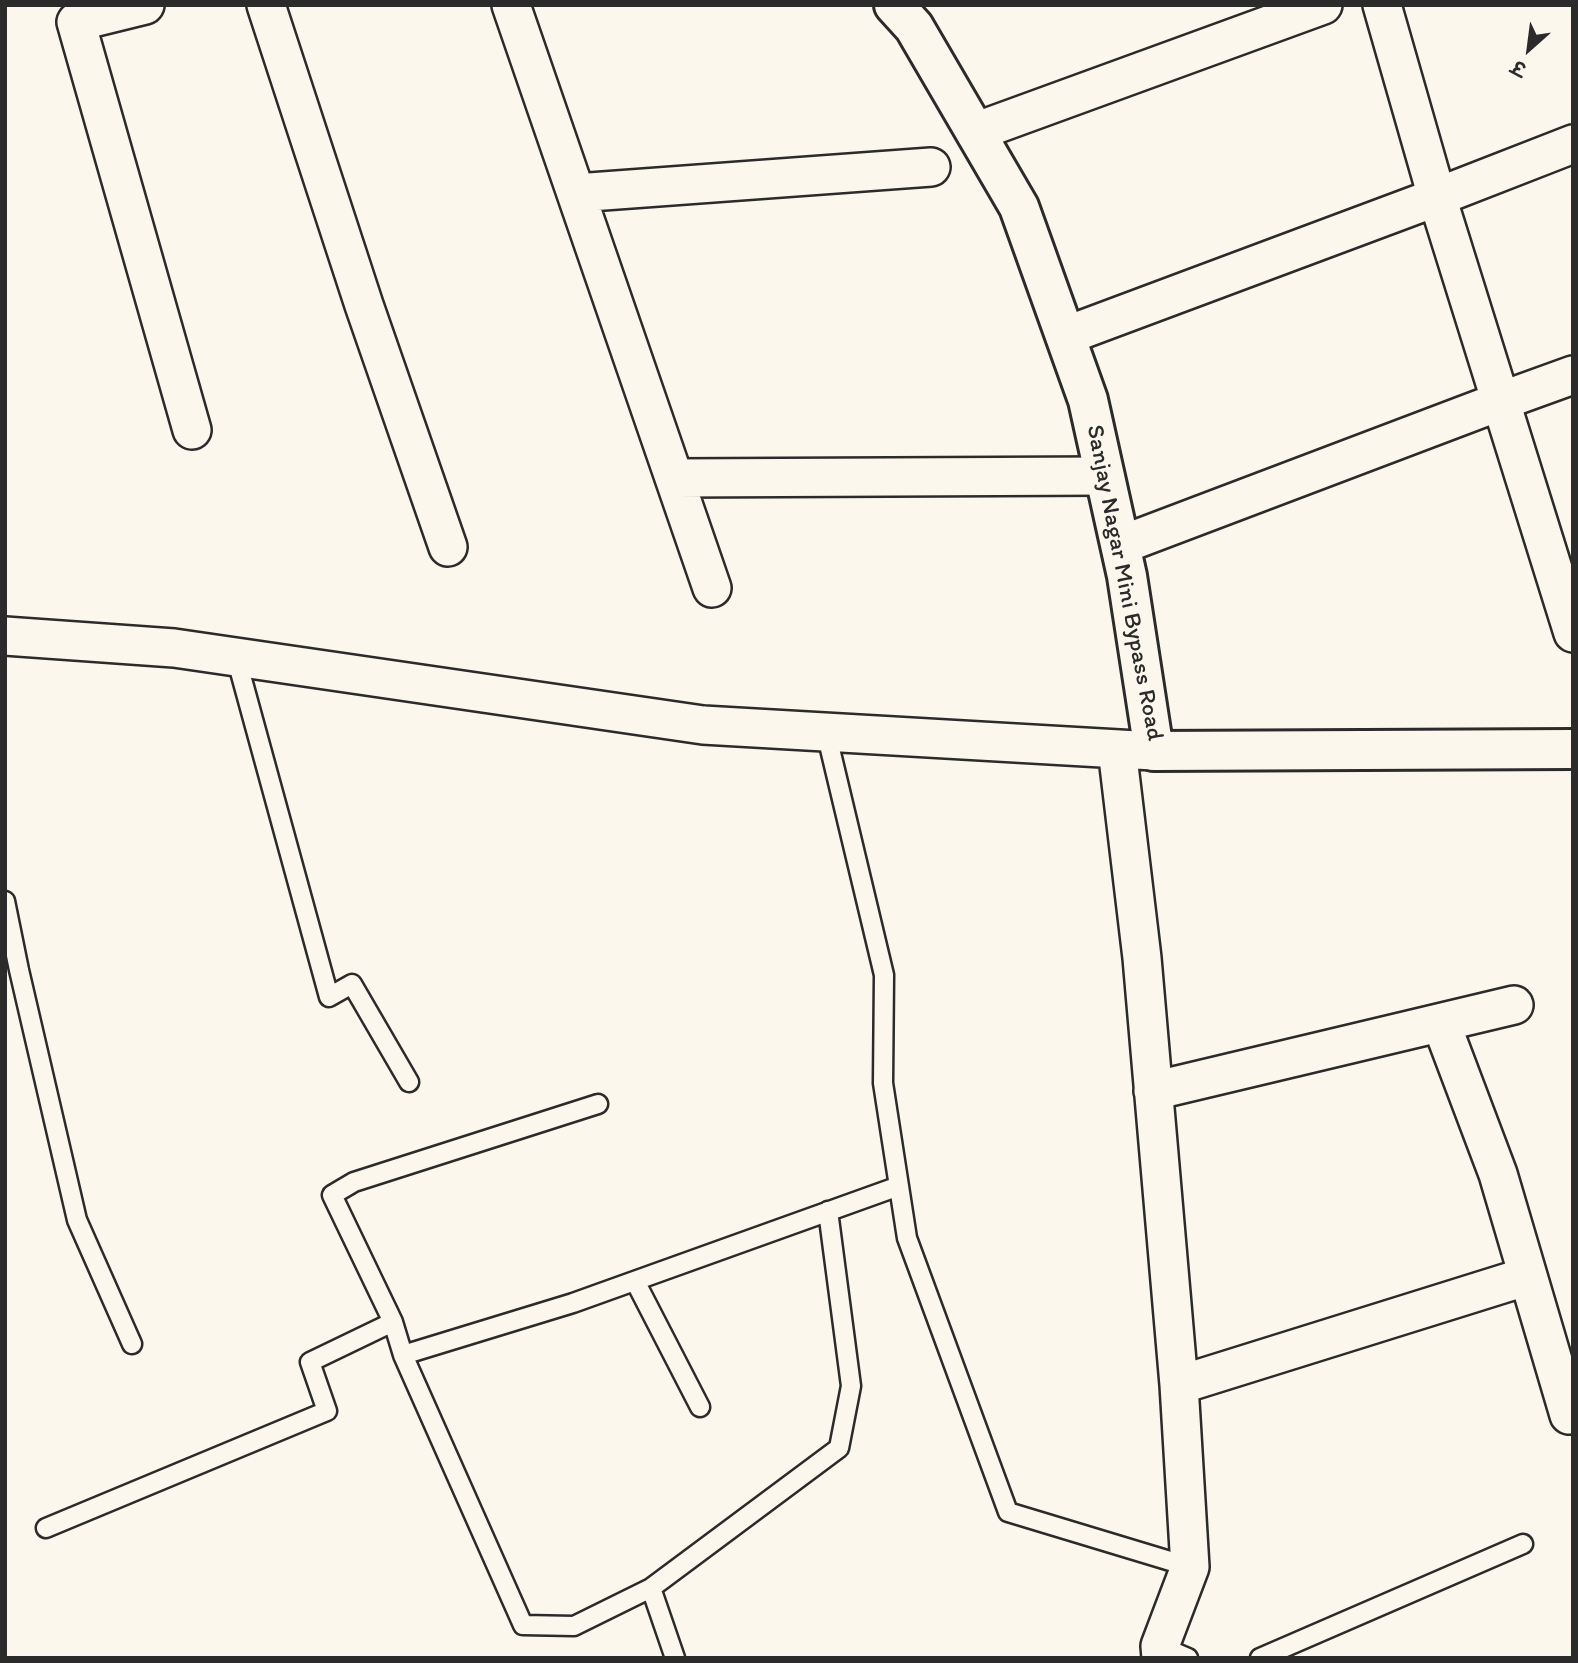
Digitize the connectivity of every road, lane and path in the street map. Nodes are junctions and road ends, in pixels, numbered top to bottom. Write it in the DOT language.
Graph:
graph roads {
  1 [pos="145,5"];
  2 [pos="266,5"];
  3 [pos="511,5"];
  4 [pos="894,5"];
  5 [pos="1324,5"];
  6 [pos="1382,5"];
  7 [pos="975,132"];
  8 [pos="1573,144"];
  9 [pos="931,167"];
  10 [pos="576,192"];
  11 [pos="1437,197"];
  12 [pos="1065,336"];
  13 [pos="1573,375"];
  14 [pos="1501,401"];
  15 [pos="192,430"];
  16 [pos="1105,476"];
  17 [pos="675,478"];
  18 [pos="1121,545"];
  19 [pos="448,547"];
  20 [pos="712,588"];
  21 [pos="1570,616"];
  22 [pos="5,636"];
  23 [pos="236,657"];
  24 [pos="826,732"];
  25 [pos="1116,749"];
  26 [pos="1573,749"];
  27 [pos="1154,751"];
  28 [pos="5,901"];
  29 [pos="1514,1005"];
  30 [pos="1441,1023"];
  31 [pos="409,1082"];
  32 [pos="1153,1091"];
  33 [pos="598,1104"];
  34 [pos="899,1186"];
  35 [pos="828,1211"];
  36 [pos="1528,1276"];
  37 [pos="635,1280"];
  38 [pos="393,1322"];
  39 [pos="132,1344"];
  40 [pos="403,1355"];
  41 [pos="1179,1384"];
  42 [pos="700,1407"];
  43 [pos="1569,1415"];
  44 [pos="46,1528"];
  45 [pos="1523,1545"];
  46 [pos="1190,1567"];
  47 [pos="650,1588"];
  48 [pos="1170,1654"];
  49 [pos="675,1658"];
  50 [pos="1260,1658"];
  1 -- 15 [label="street"];
  2 -- 19 [label="street"];
  3 -- 10 [label="street"];
  4 -- 7 [label="street, Sanjay Nagar Mini Bypass Road"];
  5 -- 7 [label="street"];
  6 -- 11 [label="street"];
  7 -- 12 [label="street, Sanjay Nagar Mini Bypass Road"];
  8 -- 11 [label="street"];
  9 -- 10 [label="street"];
  10 -- 17 [label="street"];
  11 -- 12 [label="street"];
  11 -- 14 [label="street"];
  12 -- 16 [label="street, Sanjay Nagar Mini Bypass Road"];
  13 -- 14 [label="street"];
  14 -- 18 [label="street"];
  14 -- 21 [label="street"];
  16 -- 17 [label="street"];
  16 -- 18 [label="street, Sanjay Nagar Mini Bypass Road"];
  17 -- 20 [label="street"];
  18 -- 27 [label="street, Sanjay Nagar Mini Bypass Road"];
  22 -- 23 [label="street"];
  23 -- 24 [label="street"];
  23 -- 31 [label="lane"];
  24 -- 25 [label="street"];
  24 -- 34 [label="lane"];
  25 -- 27 [label="street"];
  25 -- 32 [label="street"];
  26 -- 27 [label="street, Sanjay Nagar Mini Bypass Road"];
  28 -- 39 [label="lane"];
  29 -- 30 [label="street"];
  30 -- 32 [label="street"];
  30 -- 36 [label="street"];
  32 -- 41 [label="street"];
  33 -- 38 [label="lane"];
  34 -- 35 [label="lane"];
  34 -- 46 [label="lane"];
  35 -- 37 [label="lane"];
  35 -- 47 [label="lane"];
  36 -- 41 [label="street"];
  36 -- 43 [label="street"];
  37 -- 40 [label="lane"];
  37 -- 42 [label="lane"];
  38 -- 40 [label="lane"];
  38 -- 44 [label="lane"];
  40 -- 47 [label="lane"];
  41 -- 46 [label="street"];
  45 -- 50 [label="lane"];
  46 -- 48 [label="street"];
  47 -- 49 [label="lane"];
}
